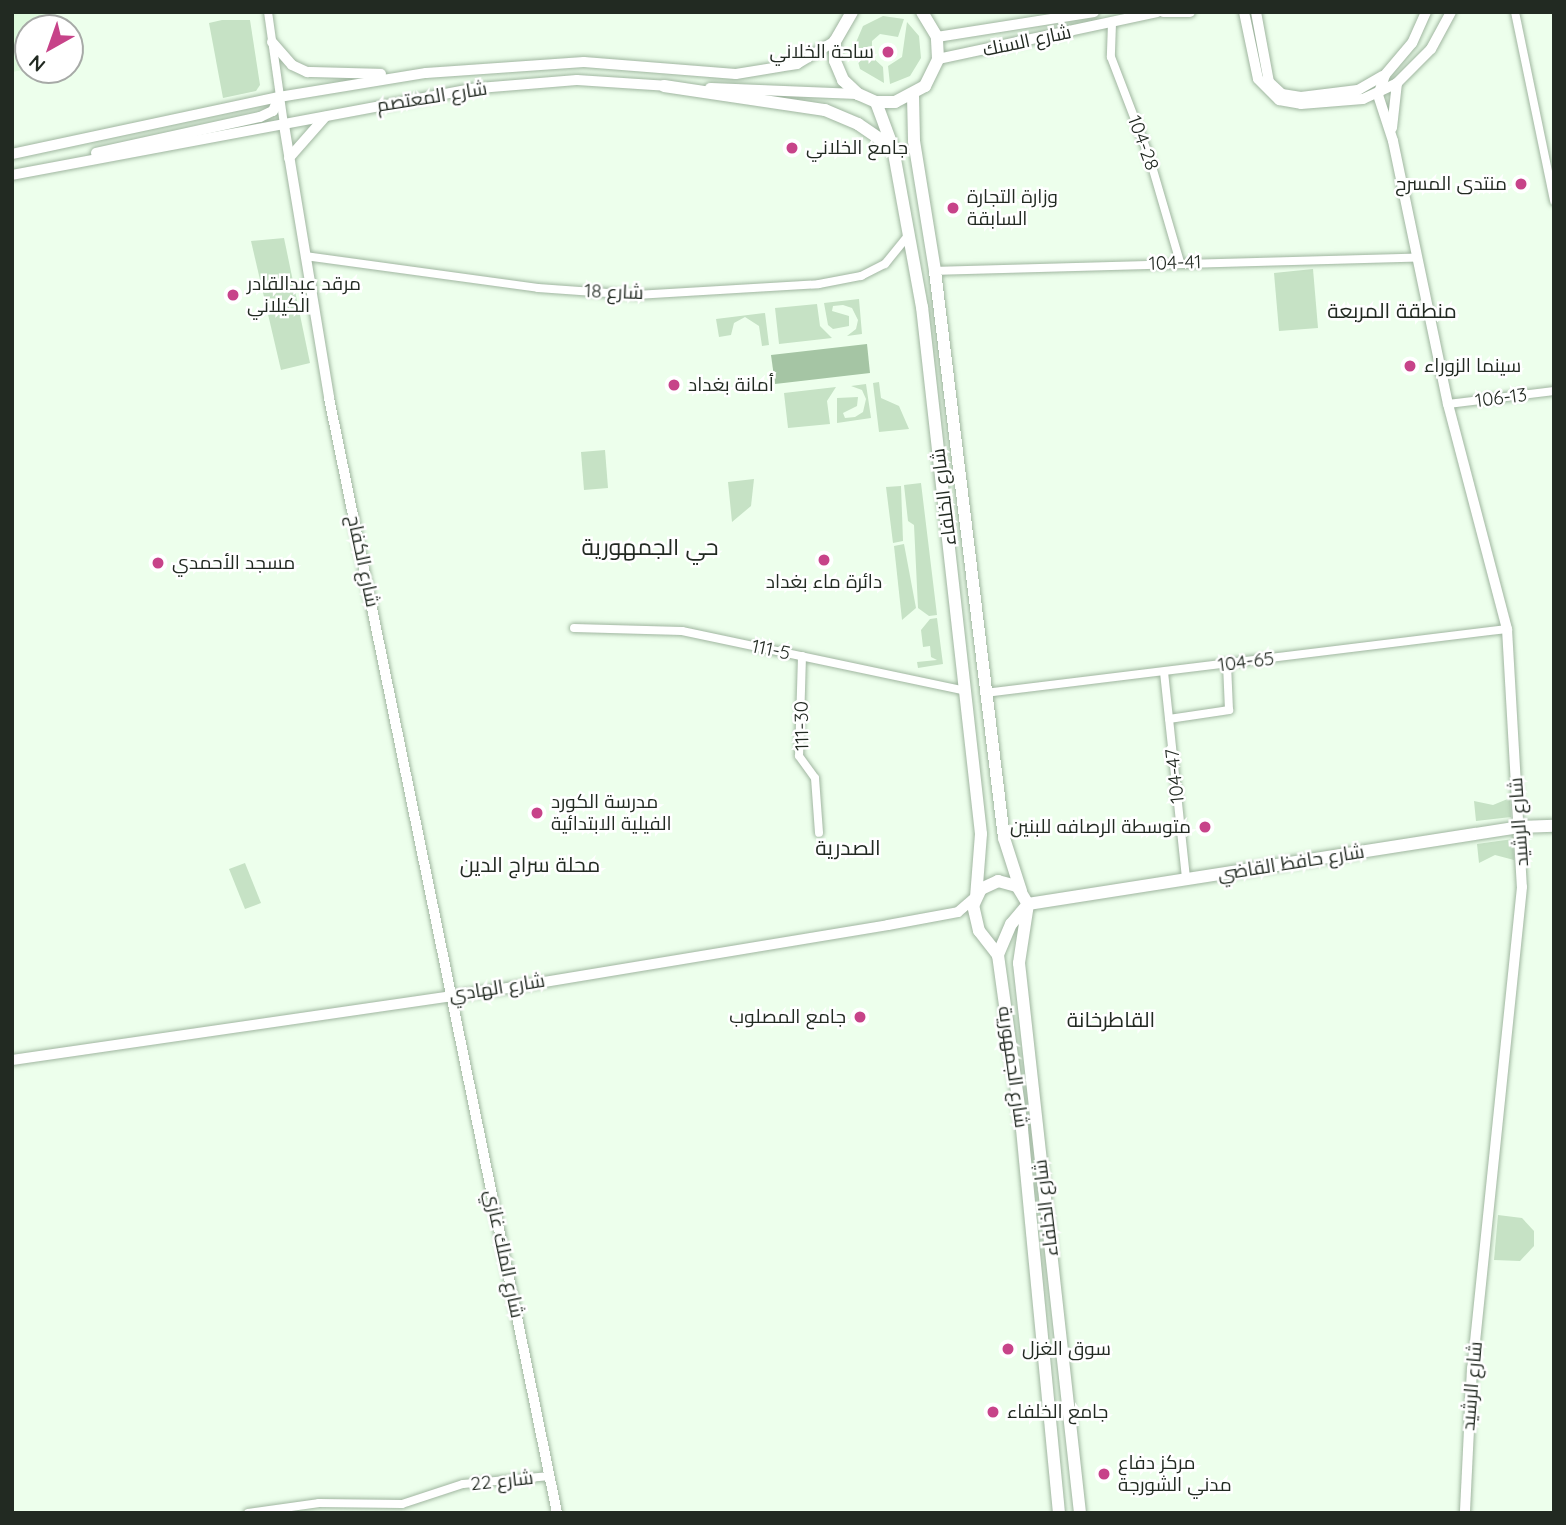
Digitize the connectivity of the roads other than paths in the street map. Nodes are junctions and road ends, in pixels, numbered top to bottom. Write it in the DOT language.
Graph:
graph roads {
  1 [pos="279,12"];
  2 [pos="922,12"];
  3 [pos="1094,12"];
  4 [pos="1157,12"];
  5 [pos="1163,12"];
  6 [pos="1190,12"];
  7 [pos="1244,12"];
  8 [pos="1256,12"];
  9 [pos="1426,12"];
  10 [pos="1451,12"];
  11 [pos="1515,12"];
  12 [pos="269,13"];
  13 [pos="844,15"];
  14 [pos="1112,23"];
  15 [pos="934,25"];
  16 [pos="272,41"];
  17 [pos="835,41"];
  18 [pos="938,59"];
  19 [pos="1389,70"];
  20 [pos="412,75"];
  21 [pos="1401,80"];
  22 [pos="664,86"];
  23 [pos="858,94"];
  24 [pos="1378,95"];
  25 [pos="914,96"];
  26 [pos="279,97"];
  27 [pos="1356,100"];
  28 [pos="876,102"];
  29 [pos="325,117"];
  30 [pos="1386,120"];
  31 [pos="284,125"];
  32 [pos="1392,141"];
  33 [pos="893,148"];
  34 [pos="12,155"];
  35 [pos="289,158"];
  36 [pos="67,163"];
  37 [pos="12,175"];
  38 [pos="1554,201"];
  39 [pos="908,236"];
  40 [pos="304,256"];
  41 [pos="1415,258"];
  42 [pos="1180,262"];
  43 [pos="935,271"];
  44 [pos="1554,391"];
  45 [pos="1448,404"];
  46 [pos="574,628"];
  47 [pos="1507,629"];
  48 [pos="802,656"];
  49 [pos="1227,664"];
  50 [pos="1164,672"];
  51 [pos="967,691"];
  52 [pos="985,693"];
  53 [pos="1169,719"];
  54 [pos="1554,826"];
  55 [pos="1519,827"];
  56 [pos="819,833"];
  57 [pos="1186,879"];
  58 [pos="1021,891"];
  59 [pos="976,897"];
  60 [pos="1028,904"];
  61 [pos="998,956"];
  62 [pos="451,995"];
  63 [pos="12,1060"];
  64 [pos="550,1476"];
  65 [pos="248,1513"];
  66 [pos="557,1513"];
  67 [pos="1059,1513"];
  68 [pos="1080,1513"];
  69 [pos="1465,1513"];
  1 -- 12 [label="street"];
  2 -- 15 [label="main road"];
  3 -- 15 [label="main road, شارع السنك"];
  4 -- 14 [label="main road, شارع السنك"];
  5 -- 6 [label="main road"];
  7 -- 27 [label="main road"];
  8 -- 19 [label="main road"];
  9 -- 19 [label="main road"];
  10 -- 21 [label="main road"];
  11 -- 38 [label="street"];
  12 -- 16 [label="street"];
  13 -- 17 [label="main road"];
  14 -- 18 [label="main road, شارع السنك"];
  14 -- 42 [label="street, 104-28"];
  15 -- 18 [label="main road"];
  16 -- 20 [label="main road"];
  16 -- 26 [label="street"];
  17 -- 20 [label="main road, شارع المعتصم"];
  17 -- 23 [label="main road"];
  18 -- 25 [label="main road"];
  19 -- 21 [label="main road"];
  19 -- 24 [label="main road"];
  20 -- 26 [label="main road, شارع المعتصم"];
  21 -- 24 [label="main road"];
  21 -- 32 [label="main road, شارع الرشيد"];
  22 -- 23 [label="main road, شارع المعتصم"];
  22 -- 29 [label="main road, شارع المعتصم"];
  22 -- 33 [label="main road"];
  23 -- 28 [label="main road"];
  24 -- 27 [label="main road"];
  24 -- 30 [label="main road, شارع الرشيد"];
  25 -- 28 [label="main road"];
  25 -- 43 [label="main road, شارع الخلفاء"];
  26 -- 31 [label="street"];
  26 -- 34 [label="main road, شارع المعتصم"];
  26 -- 36 [label="main road"];
  27 -- 30 [label="main road"];
  28 -- 33 [label="main road, شارع الخلفاء"];
  29 -- 31 [label="main road, شارع المعتصم"];
  29 -- 35 [label="main road"];
  30 -- 32 [label="main road, شارع الرشيد"];
  31 -- 35 [label="street, شارع الكفاح"];
  31 -- 36 [label="main road, شارع المعتصم"];
  32 -- 41 [label="main road, شارع الرشيد"];
  33 -- 39 [label="main road, شارع الخلفاء"];
  35 -- 40 [label="street, شارع الكفاح"];
  36 -- 37 [label="main road, شارع المعتصم"];
  39 -- 40 [label="street, شارع 18"];
  39 -- 51 [label="main road, شارع الخلفاء"];
  40 -- 62 [label="street, شارع الكفاح"];
  41 -- 42 [label="street, 104-41"];
  41 -- 45 [label="main road, شارع الرشيد"];
  42 -- 43 [label="street, 104-41"];
  43 -- 52 [label="main road, شارع الخلفاء"];
  44 -- 45 [label="street, 106-13"];
  45 -- 47 [label="main road, شارع الرشيد"];
  46 -- 48 [label="street, 111-5"];
  47 -- 49 [label="street, 104-65"];
  47 -- 55 [label="main road, شارع الرشيد"];
  48 -- 51 [label="street, 111-5"];
  48 -- 56 [label="street, 111-30"];
  49 -- 50 [label="street, 104-65"];
  49 -- 53 [label="street"];
  50 -- 52 [label="street, 104-65"];
  50 -- 53 [label="street, 104-47"];
  51 -- 59 [label="main road, شارع الخلفاء"];
  52 -- 58 [label="main road, شارع الخلفاء"];
  53 -- 57 [label="street, 104-47"];
  54 -- 55 [label="main road, شارع حافظ القاضي"];
  55 -- 57 [label="main road, شارع حافظ القاضي"];
  55 -- 69 [label="main road, شارع الرشيد"];
  57 -- 60 [label="main road, شارع حافظ القاضي"];
  58 -- 59 [label="main road"];
  58 -- 60 [label="main road, شارع الخلفاء"];
  59 -- 61 [label="main road, شارع الخلفاء"];
  59 -- 62 [label="street, شارع الهادي"];
  60 -- 61 [label="main road"];
  60 -- 68 [label="main road, شارع الخلفاء"];
  61 -- 67 [label="main road, شارع الجمهورية"];
  62 -- 63 [label="street, شارع الهادي"];
  62 -- 64 [label="street, شارع الملك غازي"];
  64 -- 65 [label="street, شارع 22"];
  64 -- 66 [label="street, شارع الملك غازي"];
}
